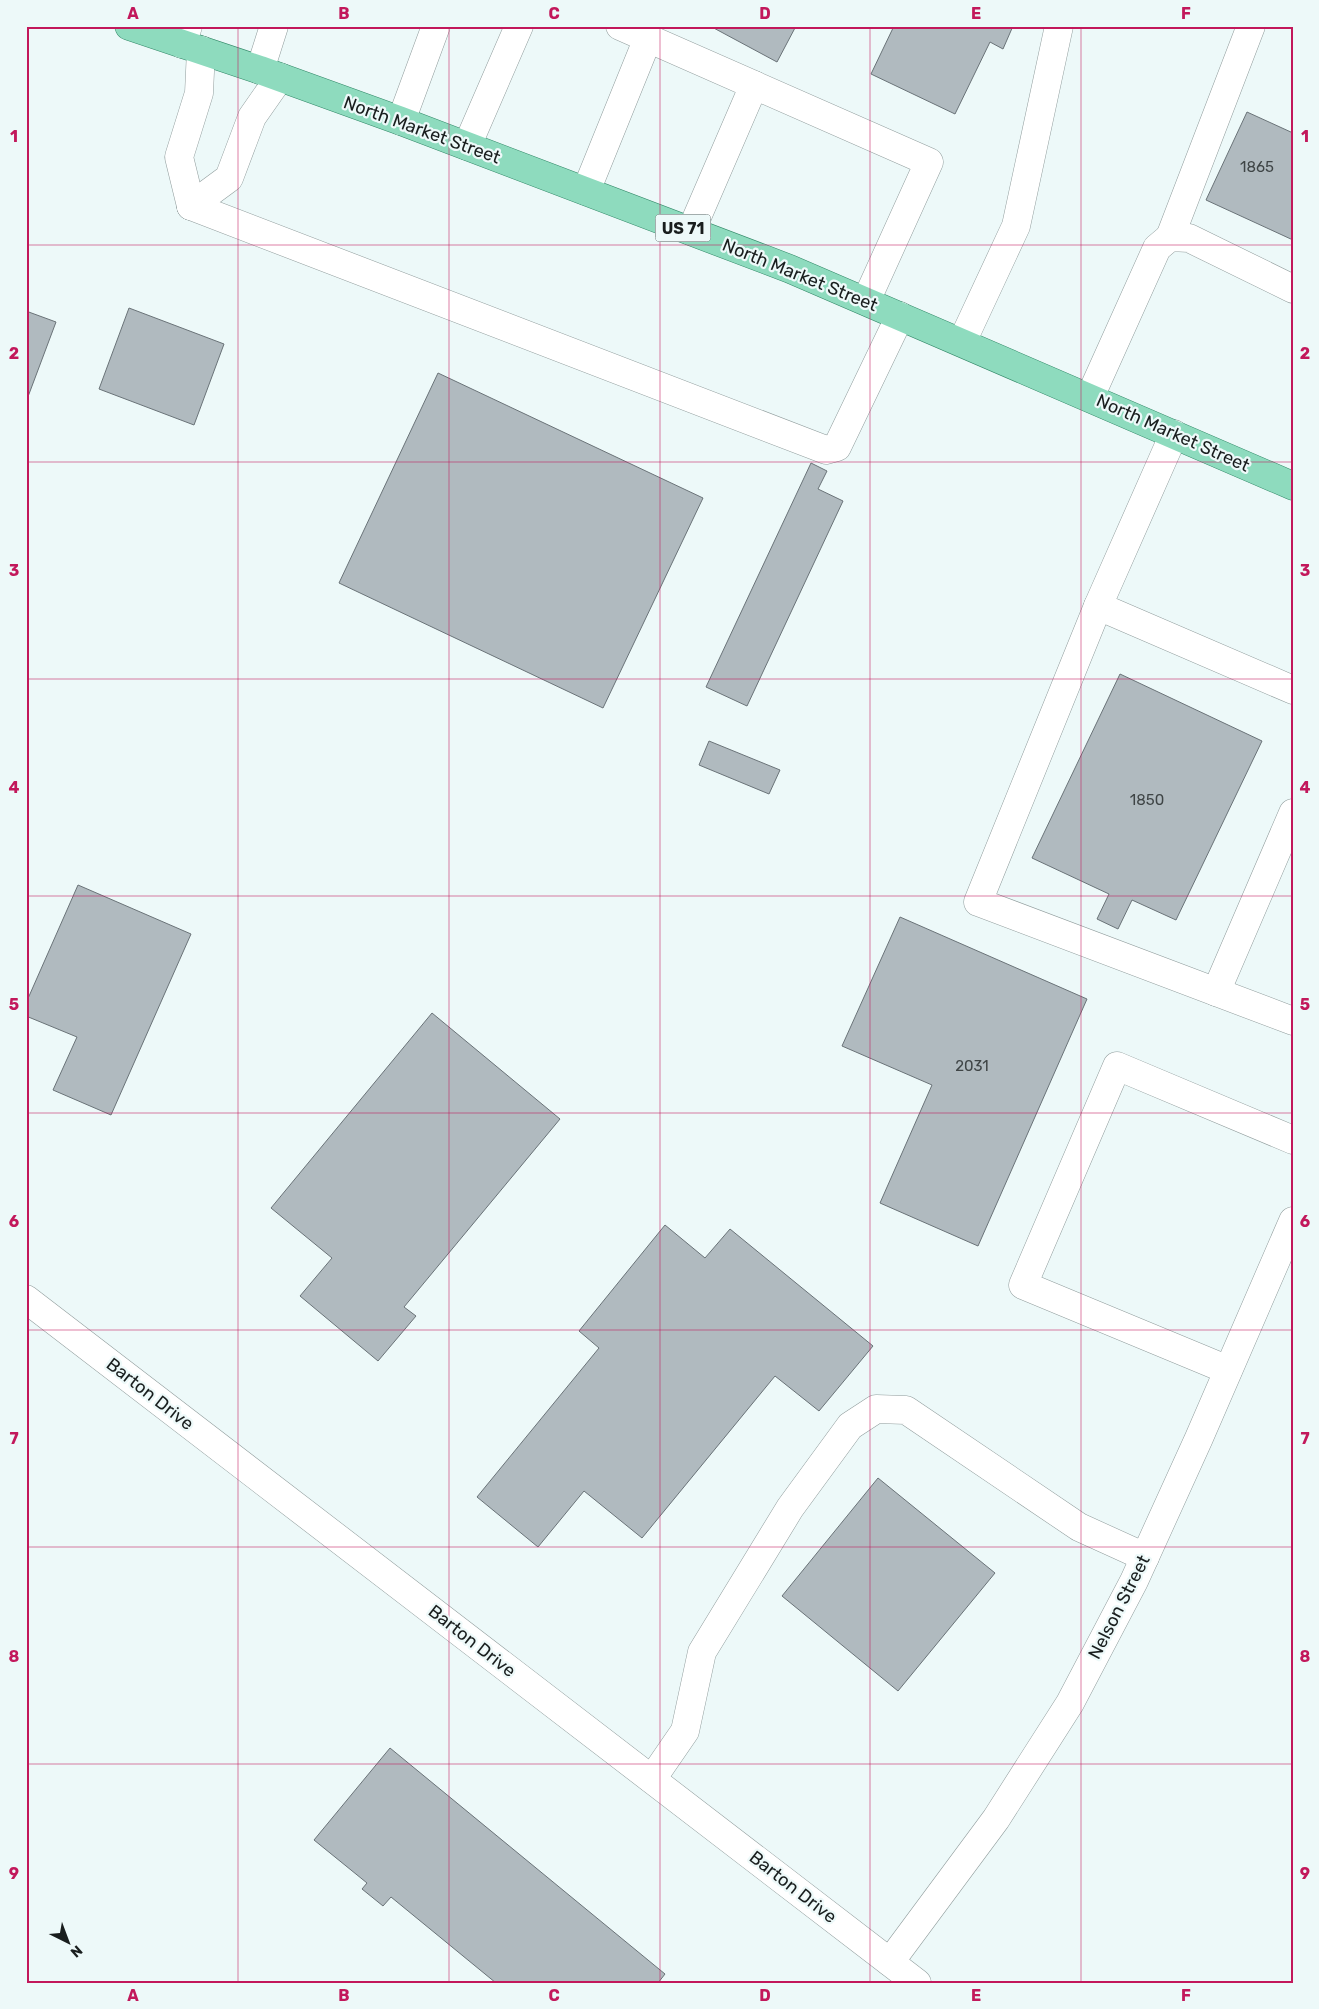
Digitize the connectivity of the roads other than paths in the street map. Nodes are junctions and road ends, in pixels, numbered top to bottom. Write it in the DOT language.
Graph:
graph roads {
  1 [pos="129,26"];
  2 [pos="274,26"];
  3 [pos="436,26"];
  4 [pos="519,26"];
  5 [pos="620,26"];
  6 [pos="1059,26"];
  7 [pos="1251,26"];
  8 [pos="648,38"];
  9 [pos="190,40"];
  10 [pos="270,74"];
  11 [pos="754,85"];
  12 [pos="401,121"];
  13 [pos="467,146"];
  14 [pos="586,191"];
  15 [pos="191,206"];
  16 [pos="691,231"];
  17 [pos="1170,237"];
  18 [pos="1293,289"];
  19 [pos="866,301"];
  20 [pos="900,316"];
  21 [pos="962,342"];
  22 [pos="1090,397"];
  23 [pos="1174,434"];
  24 [pos="1293,486"];
  25 [pos="1098,606"];
  26 [pos="1293,690"];
  27 [pos="1293,813"];
  28 [pos="1216,992"];
  29 [pos="1293,1021"];
  30 [pos="1293,1140"];
  31 [pos="1293,1221"];
  32 [pos="26,1298"];
  33 [pos="1228,1370"];
  34 [pos="1145,1557"];
  35 [pos="652,1780"];
  36 [pos="890,1962"];
  37 [pos="917,1983"];
  1 -- 9 [label="main road, North Market Street / US 71"];
  2 -- 10 [label="street"];
  3 -- 12 [label="street"];
  4 -- 13 [label="street"];
  5 -- 8 [label="street"];
  6 -- 21 [label="street"];
  7 -- 17 [label="street"];
  8 -- 11 [label="street"];
  8 -- 14 [label="street"];
  9 -- 10 [label="main road, North Market Street / US 71"];
  9 -- 15 [label="street"];
  10 -- 12 [label="main road, North Market Street / US 71"];
  10 -- 15 [label="street"];
  11 -- 16 [label="street"];
  11 -- 19 [label="street"];
  12 -- 13 [label="main road, North Market Street / US 71"];
  13 -- 14 [label="main road, North Market Street / US 71"];
  14 -- 16 [label="main road, North Market Street / US 71"];
  15 -- 20 [label="street"];
  16 -- 19 [label="main road, North Market Street / US 71"];
  17 -- 18 [label="street"];
  17 -- 22 [label="street"];
  19 -- 20 [label="main road, North Market Street / US 71"];
  20 -- 21 [label="main road, North Market Street / US 71"];
  21 -- 22 [label="main road, North Market Street / US 71"];
  22 -- 23 [label="main road, North Market Street / US 71"];
  23 -- 24 [label="main road, North Market Street / US 71"];
  23 -- 25 [label="street"];
  25 -- 26 [label="street"];
  25 -- 28 [label="street"];
  27 -- 28 [label="street"];
  28 -- 29 [label="street"];
  30 -- 33 [label="street"];
  31 -- 33 [label="street, Nelson Street"];
  32 -- 35 [label="street, Barton Drive"];
  33 -- 34 [label="street, Nelson Street"];
  34 -- 35 [label="street"];
  34 -- 36 [label="street, Nelson Street"];
  35 -- 36 [label="street, Barton Drive"];
  36 -- 37 [label="street, Barton Drive"];
}
